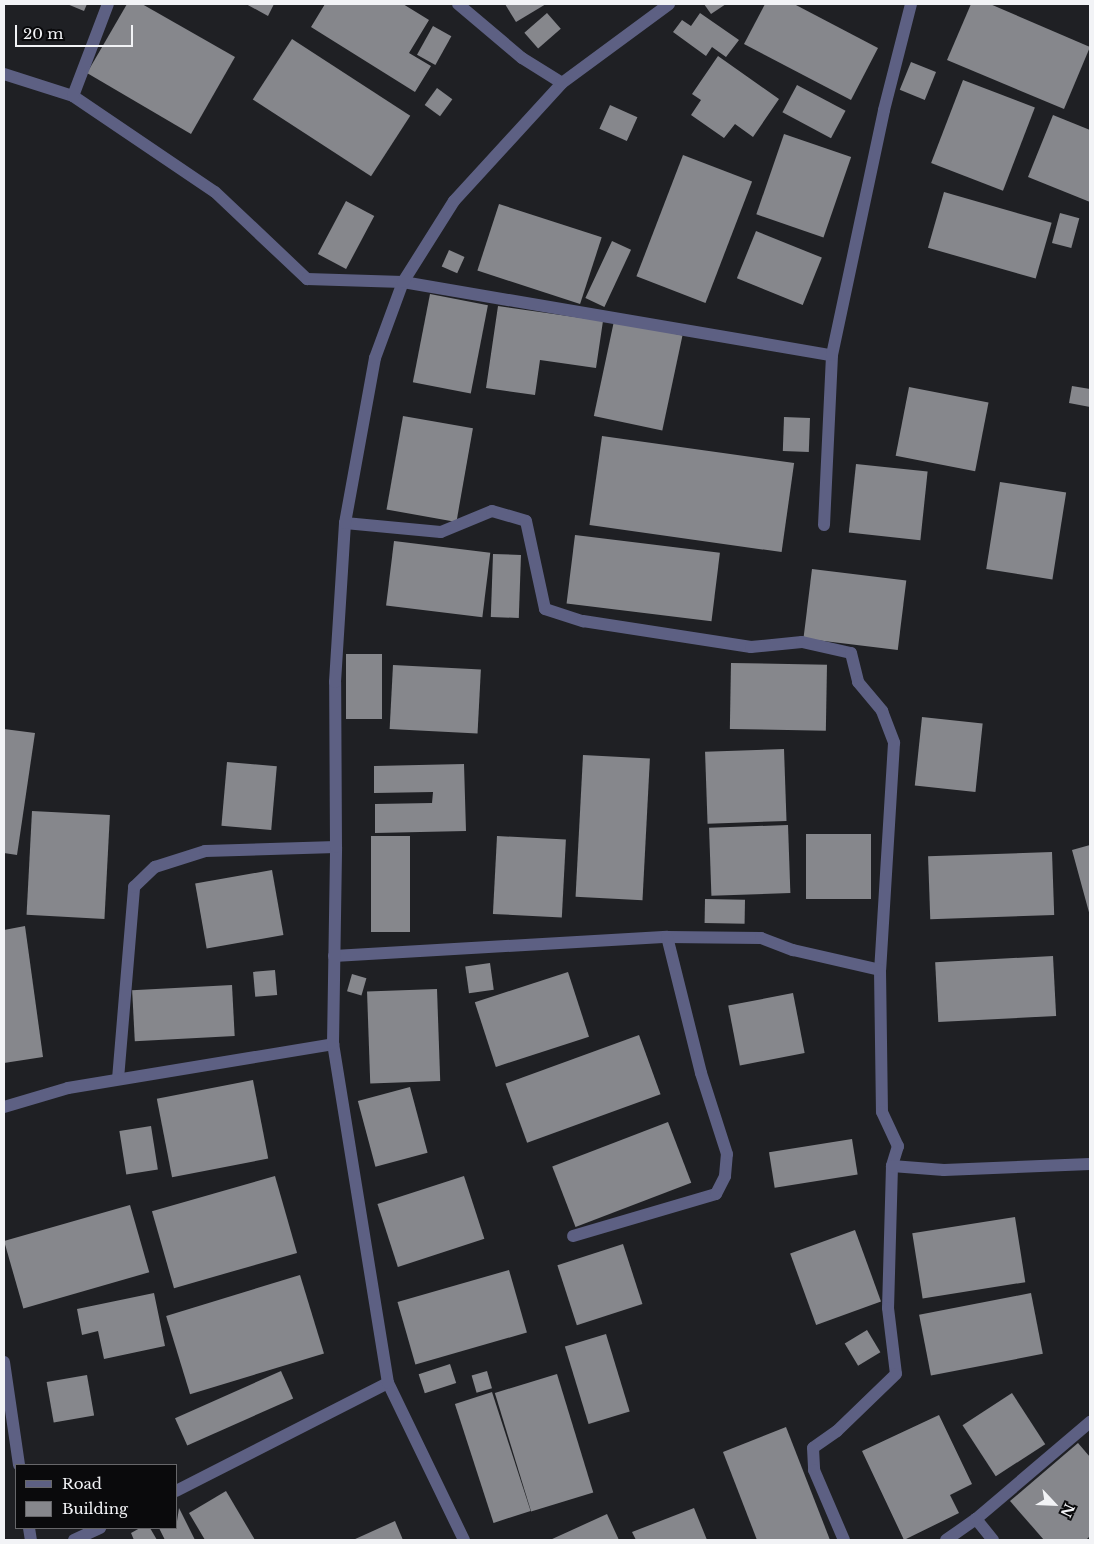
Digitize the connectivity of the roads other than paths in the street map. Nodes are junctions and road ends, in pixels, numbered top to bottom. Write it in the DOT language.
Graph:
graph roads {
  1 [pos="108,4"];
  2 [pos="458,4"];
  3 [pos="670,4"];
  4 [pos="911,4"];
  5 [pos="4,74"];
  6 [pos="562,83"];
  7 [pos="73,96"];
  8 [pos="404,282"];
  9 [pos="832,355"];
  10 [pos="345,523"];
  11 [pos="824,525"];
  12 [pos="336,847"];
  13 [pos="667,937"];
  14 [pos="334,956"];
  15 [pos="880,970"];
  16 [pos="333,1044"];
  17 [pos="118,1079"];
  18 [pos="4,1107"];
  19 [pos="1090,1164"];
  20 [pos="892,1166"];
  21 [pos="573,1236"];
  22 [pos="4,1362"];
  23 [pos="388,1384"];
  24 [pos="1090,1422"];
  25 [pos="19,1464"];
  26 [pos="178,1490"];
  27 [pos="976,1519"];
  28 [pos="98,1529"];
  29 [pos="74,1540"];
  30 [pos="464,1540"];
  31 [pos="844,1540"];
  32 [pos="946,1540"];
  33 [pos="993,1540"];
  1 -- 7 [label="street"];
  2 -- 6 [label="street"];
  3 -- 6 [label="street"];
  4 -- 9 [label="street"];
  5 -- 7 [label="street"];
  6 -- 8 [label="street"];
  7 -- 8 [label="street"];
  8 -- 9 [label="street"];
  8 -- 10 [label="street"];
  9 -- 11 [label="street"];
  10 -- 12 [label="street"];
  10 -- 15 [label="street"];
  12 -- 14 [label="street"];
  12 -- 17 [label="street"];
  13 -- 14 [label="street"];
  13 -- 15 [label="street"];
  13 -- 21 [label="street"];
  14 -- 16 [label="street"];
  15 -- 20 [label="street"];
  16 -- 17 [label="street"];
  16 -- 23 [label="street"];
  17 -- 18 [label="street"];
  19 -- 20 [label="street"];
  20 -- 31 [label="street"];
  22 -- 25 [label="street"];
  23 -- 26 [label="street"];
  23 -- 30 [label="street"];
  24 -- 27 [label="street"];
  27 -- 32 [label="street"];
  27 -- 33 [label="street"];
  28 -- 29 [label="street"];
}
